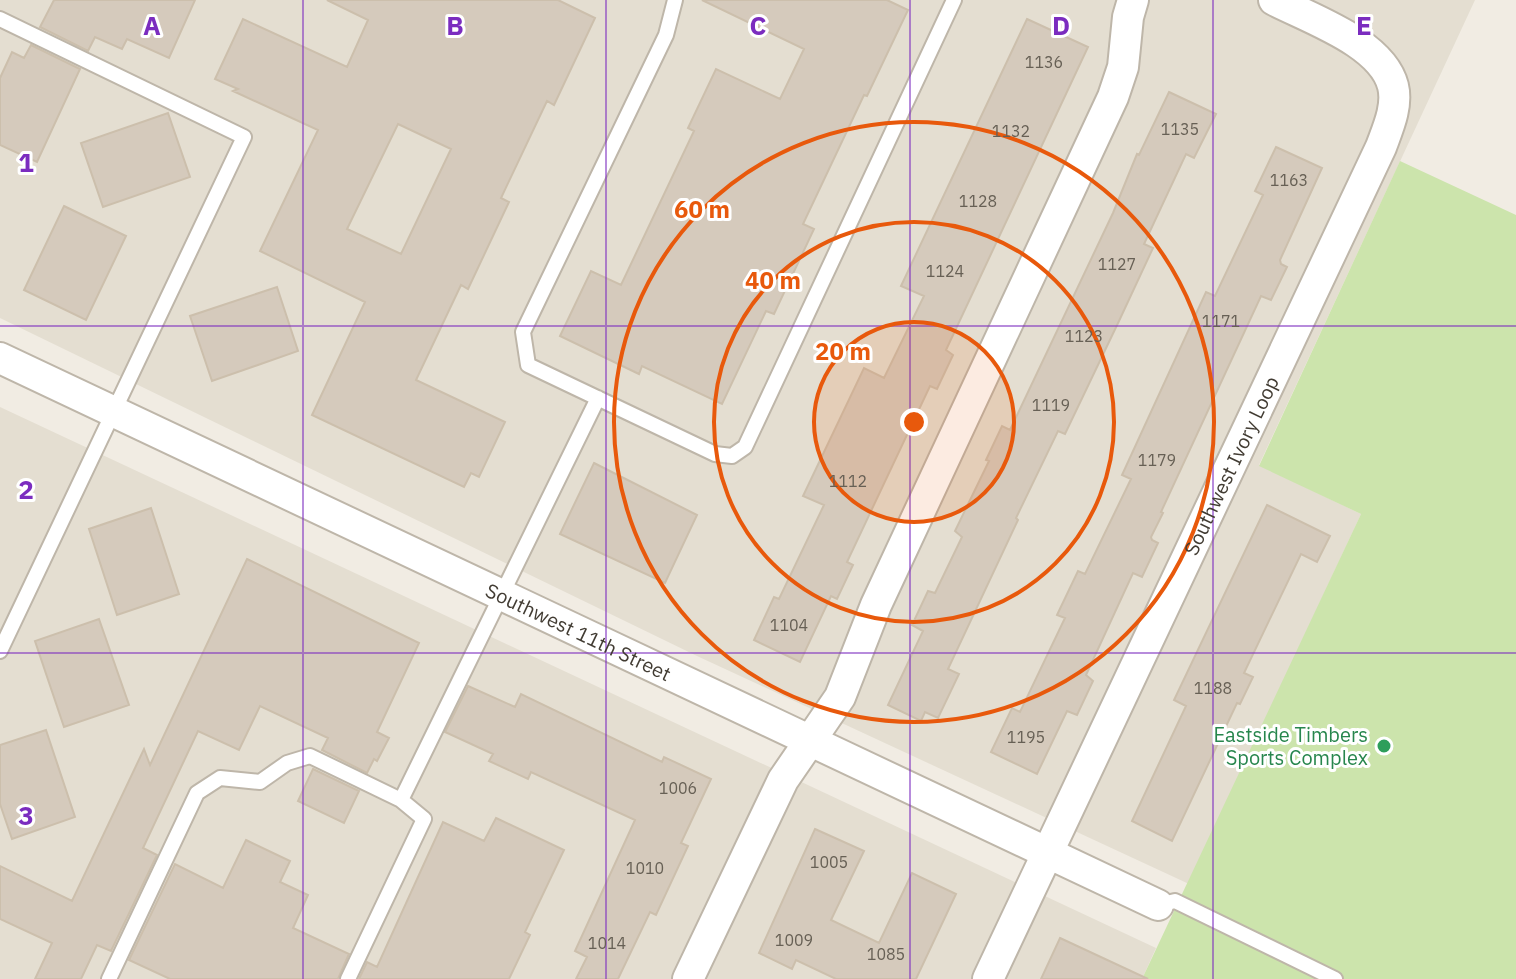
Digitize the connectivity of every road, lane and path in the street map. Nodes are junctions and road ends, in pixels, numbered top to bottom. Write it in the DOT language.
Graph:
graph roads {
  1 [pos="675,0"];
  2 [pos="954,0"];
  3 [pos="1133,0"];
  4 [pos="1274,0"];
  5 [pos="0,19"];
  6 [pos="0,358"];
  7 [pos="598,398"];
  8 [pos="114,412"];
  9 [pos="500,594"];
  10 [pos="0,651"];
  11 [pos="810,740"];
  12 [pos="401,800"];
  13 [pos="1048,852"];
  14 [pos="1158,905"];
  15 [pos="109,979"];
  16 [pos="348,979"];
  17 [pos="688,979"];
  18 [pos="988,979"];
  19 [pos="1335,979"];
  1 -- 7 [label="lane"];
  2 -- 7 [label="lane"];
  3 -- 11 [label="street"];
  4 -- 13 [label="street, Southwest Ivory Loop"];
  5 -- 8 [label="lane"];
  6 -- 8 [label="street, Southwest 11th Street"];
  7 -- 9 [label="lane"];
  8 -- 9 [label="street, Southwest 11th Street"];
  8 -- 10 [label="lane"];
  9 -- 11 [label="street, Southwest 11th Street"];
  9 -- 12 [label="lane"];
  11 -- 13 [label="street, Southwest 11th Street"];
  11 -- 17 [label="street"];
  12 -- 15 [label="lane"];
  12 -- 16 [label="lane"];
  13 -- 14 [label="street, Southwest 11th Street"];
  13 -- 18 [label="street, Southwest Ivory Loop"];
  14 -- 19 [label="lane"];
}
